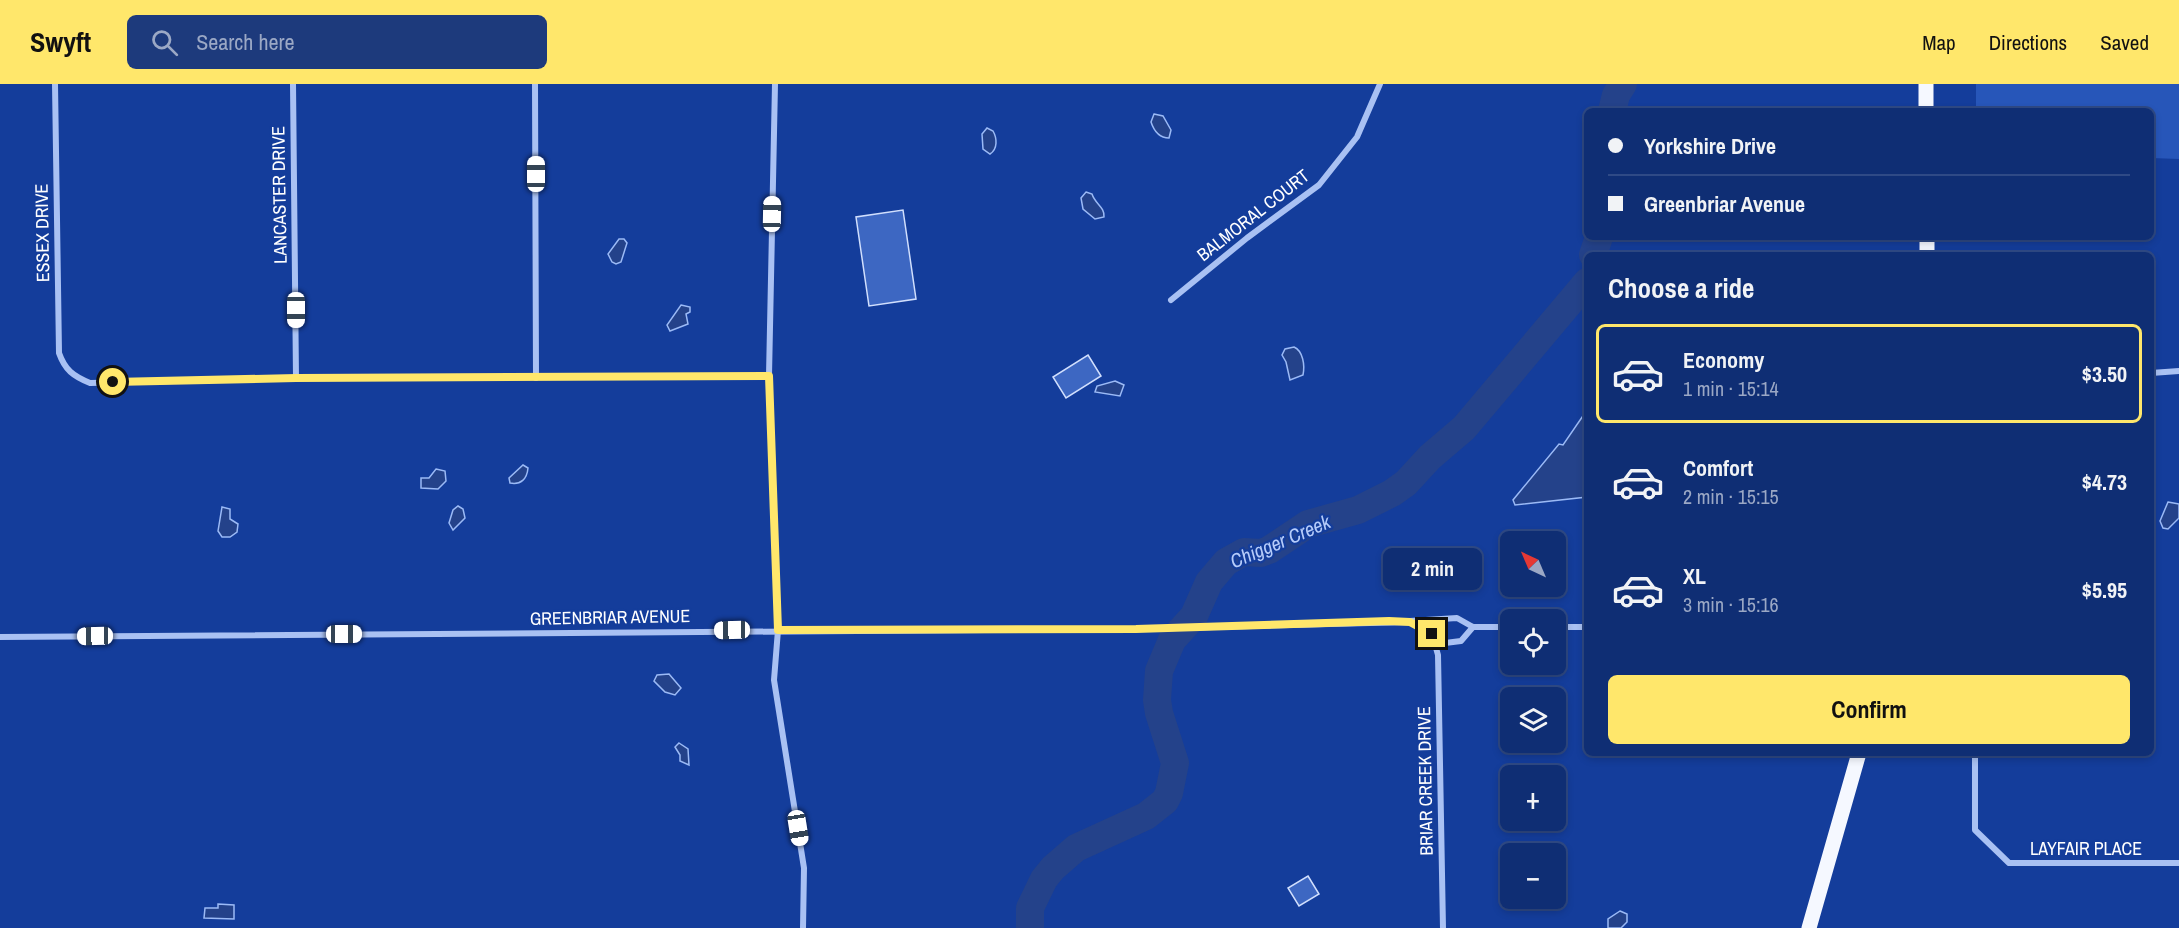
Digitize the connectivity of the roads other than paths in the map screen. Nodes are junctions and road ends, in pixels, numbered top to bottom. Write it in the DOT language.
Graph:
graph roads {
  1 [pos="55,84"];
  2 [pos="293,84"];
  3 [pos="535,84"];
  4 [pos="775,84"];
  5 [pos="1380,84"];
  6 [pos="1926,84"];
  7 [pos="1926,108"];
  8 [pos="1171,300"];
  9 [pos="2179,371"];
  10 [pos="2154,373"];
  11 [pos="769,376"];
  12 [pos="296,378"];
  13 [pos="536,378"];
  14 [pos="1401,621"];
  15 [pos="1473,627"];
  16 [pos="1500,627"];
  17 [pos="1566,627"];
  18 [pos="1584,627"];
  19 [pos="778,630"];
  20 [pos="1432,634"];
  21 [pos="0,637"];
  22 [pos="1437,644"];
  23 [pos="1858,756"];
  24 [pos="1974,756"];
  25 [pos="2179,863"];
  26 [pos="803,928"];
  27 [pos="1443,928"];
  28 [pos="1809,928"];
  1 -- 12 [label="street, ESSEX DRIVE"];
  2 -- 12 [label="street, LANCASTER DRIVE"];
  3 -- 13 [label="street"];
  4 -- 11 [label="street"];
  5 -- 8 [label="street, BALMORAL COURT"];
  6 -- 7 [label="main road"];
  9 -- 10 [label="street"];
  11 -- 13 [label="street"];
  11 -- 19 [label="street"];
  12 -- 13 [label="street"];
  14 -- 15 [label="street"];
  14 -- 19 [label="street, GREENBRIAR AVENUE"];
  14 -- 20 [label="street, GREENBRIAR AVENUE"];
  15 -- 16 [label="street"];
  15 -- 22 [label="street"];
  17 -- 18 [label="street"];
  19 -- 21 [label="street, GREENBRIAR AVENUE"];
  19 -- 26 [label="street"];
  20 -- 22 [label="street, BRIAR CREEK DRIVE"];
  22 -- 27 [label="street, BRIAR CREEK DRIVE"];
  23 -- 28 [label="main road"];
  24 -- 25 [label="street, LAYFAIR PLACE"];
}
